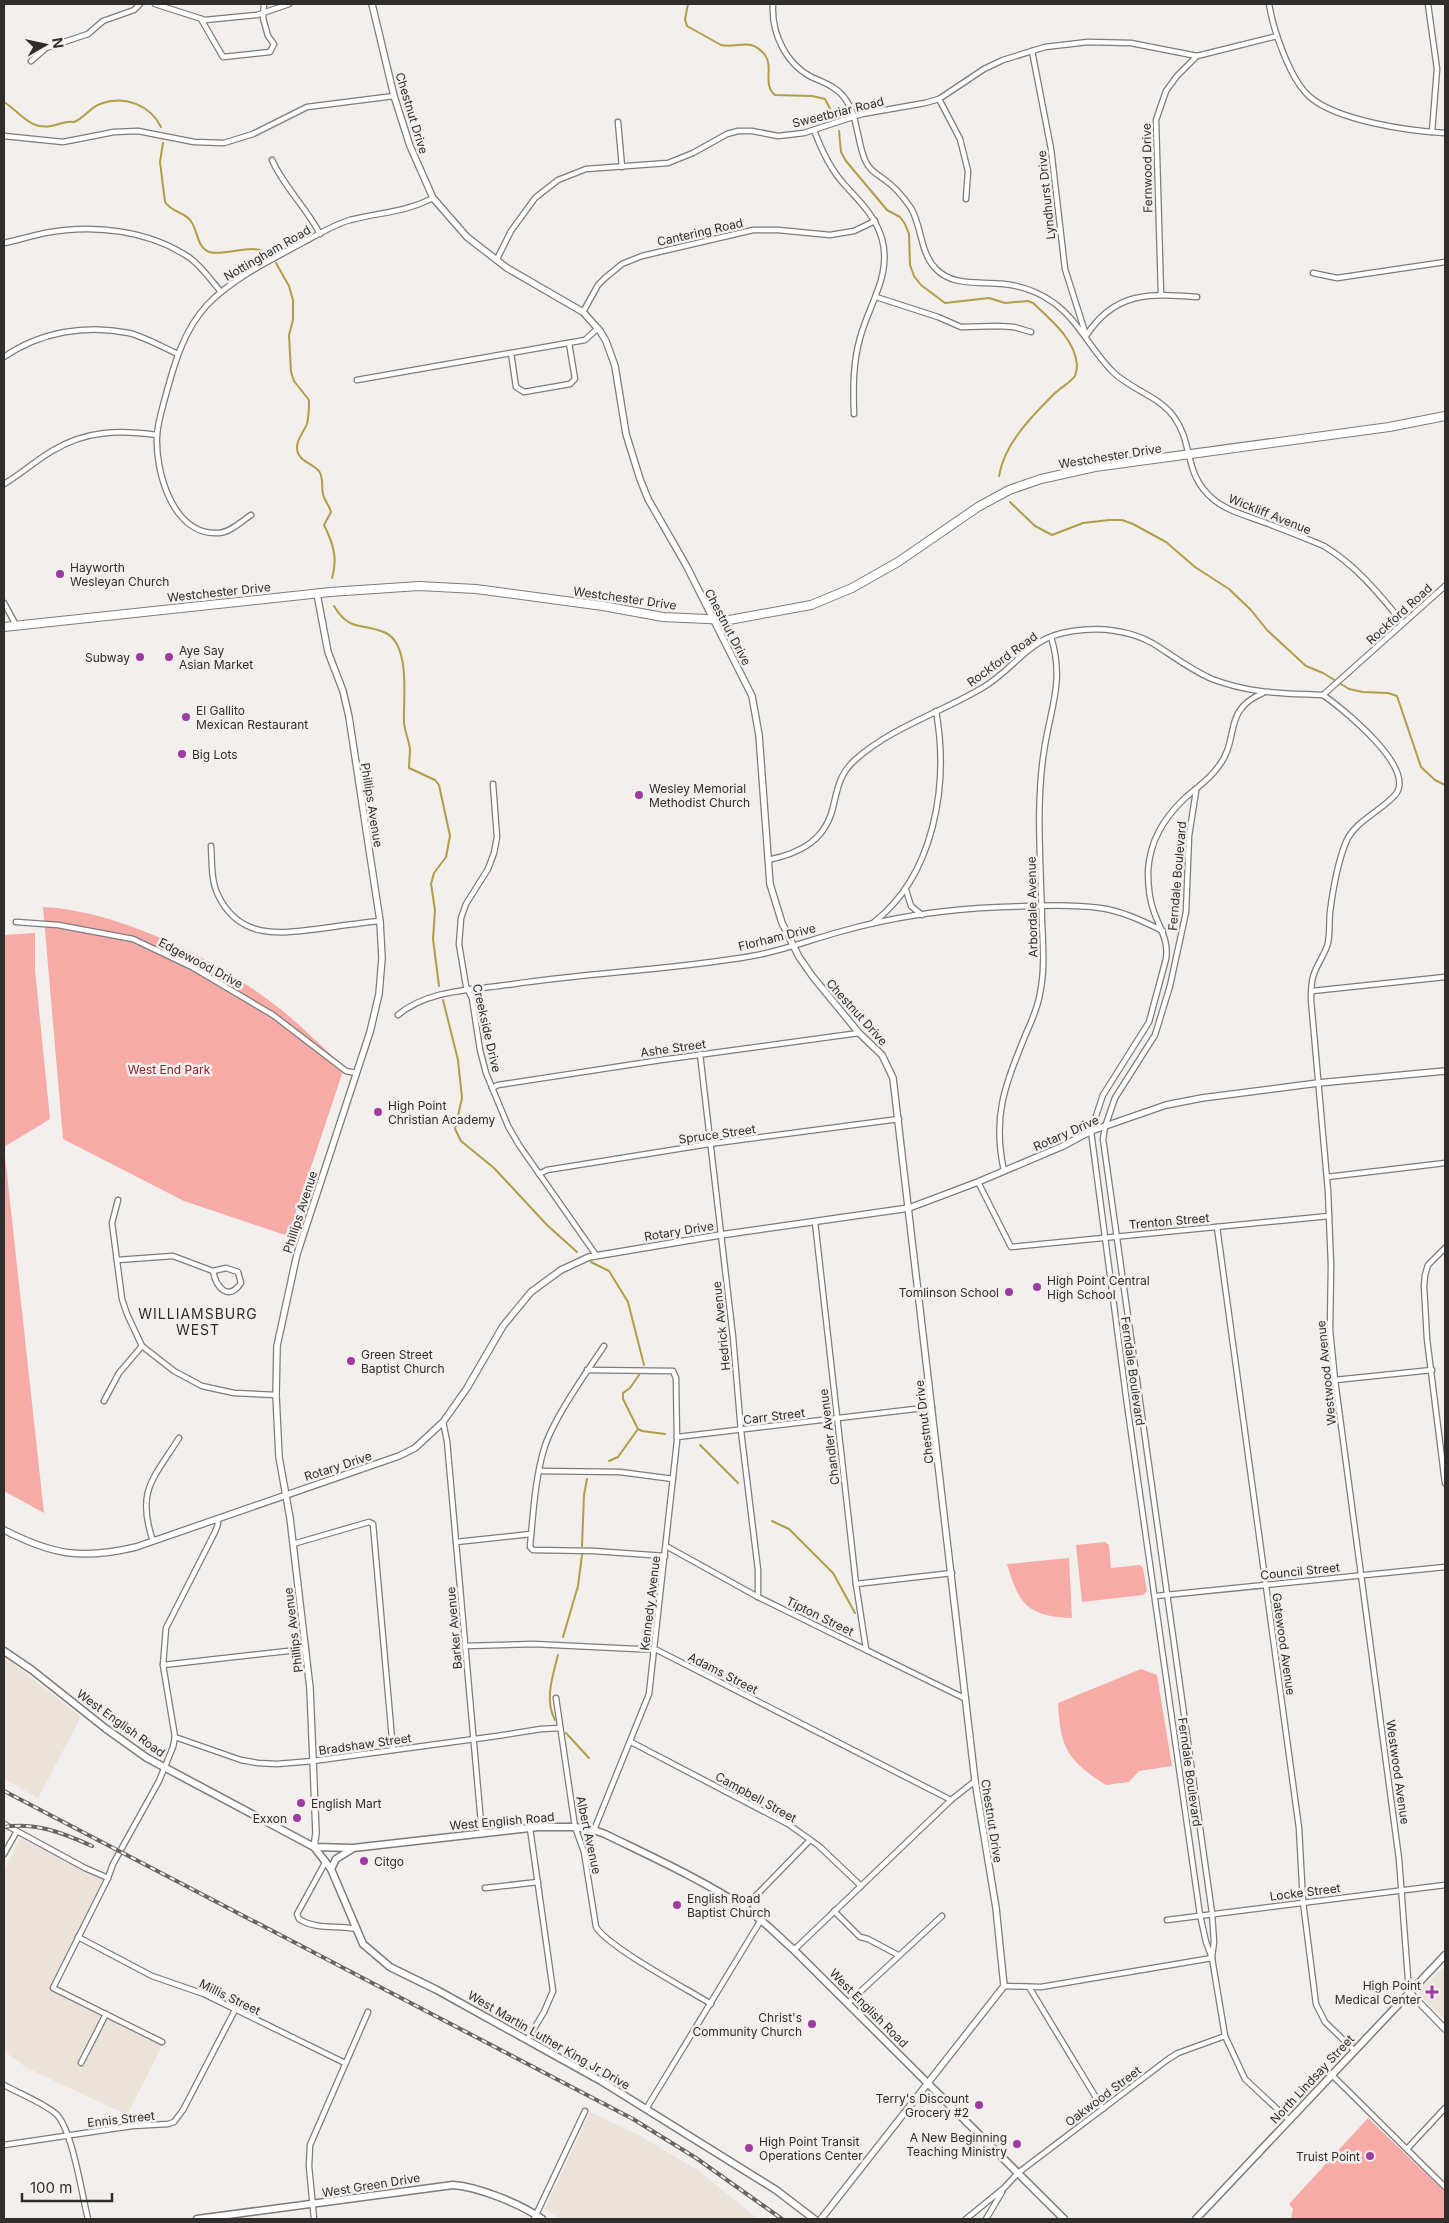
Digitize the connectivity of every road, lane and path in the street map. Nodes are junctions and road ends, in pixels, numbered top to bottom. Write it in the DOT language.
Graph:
graph roads {
  1 [pos="140,4"];
  2 [pos="155,4"];
  3 [pos="264,4"];
  4 [pos="290,4"];
  5 [pos="372,4"];
  6 [pos="773,4"];
  7 [pos="1269,4"];
  8 [pos="1428,4"];
  9 [pos="265,11"];
  10 [pos="201,19"];
  11 [pos="1277,36"];
  12 [pos="1032,50"];
  13 [pos="1197,56"];
  14 [pos="31,61"];
  15 [pos="394,96"];
  16 [pos="939,98"];
  17 [pos="854,116"];
  18 [pos="618,122"];
  19 [pos="814,130"];
  20 [pos="1432,132"];
  21 [pos="1445,133"];
  22 [pos="4,136"];
  23 [pos="272,160"];
  24 [pos="622,167"];
  25 [pos="433,198"];
  26 [pos="966,199"];
  27 [pos="875,222"];
  28 [pos="320,234"];
  29 [pos="4,243"];
  30 [pos="497,259"];
  31 [pos="1445,262"];
  32 [pos="1313,273"];
  33 [pos="221,292"];
  34 [pos="1161,294"];
  35 [pos="1196,297"];
  36 [pos="876,298"];
  37 [pos="583,312"];
  38 [pos="598,328"];
  39 [pos="1031,332"];
  40 [pos="1086,336"];
  41 [pos="569,343"];
  42 [pos="511,353"];
  43 [pos="178,354"];
  44 [pos="4,357"];
  45 [pos="357,380"];
  46 [pos="854,414"];
  47 [pos="1445,416"];
  48 [pos="157,435"];
  49 [pos="1189,456"];
  50 [pos="4,484"];
  51 [pos="251,514"];
  52 [pos="1445,586"];
  53 [pos="317,594"];
  54 [pos="4,602"];
  55 [pos="712,619"];
  56 [pos="1403,623"];
  57 [pos="16,625"];
  58 [pos="4,627"];
  59 [pos="1051,637"];
  60 [pos="1263,693"];
  61 [pos="1323,694"];
  62 [pos="936,711"];
  63 [pos="493,784"];
  64 [pos="1196,790"];
  65 [pos="211,846"];
  66 [pos="768,860"];
  67 [pos="906,890"];
  68 [pos="1042,906"];
  69 [pos="922,915"];
  70 [pos="380,920"];
  71 [pos="16,922"];
  72 [pos="872,924"];
  73 [pos="1162,931"];
  74 [pos="794,946"];
  75 [pos="1166,959"];
  76 [pos="1177,960"];
  77 [pos="1445,977"];
  78 [pos="469,991"];
  79 [pos="1312,991"];
  80 [pos="398,1015"];
  81 [pos="859,1033"];
  82 [pos="700,1054"];
  83 [pos="1445,1071"];
  84 [pos="356,1073"];
  85 [pos="1318,1083"];
  86 [pos="492,1088"];
  87 [pos="899,1119"];
  88 [pos="1104,1127"];
  89 [pos="1091,1131"];
  90 [pos="710,1144"];
  91 [pos="1445,1164"];
  92 [pos="1004,1171"];
  93 [pos="539,1174"];
  94 [pos="1327,1177"];
  95 [pos="978,1182"];
  96 [pos="118,1200"];
  97 [pos="909,1208"];
  98 [pos="1329,1216"];
  99 [pos="815,1222"];
  100 [pos="1217,1227"];
  101 [pos="720,1235"];
  102 [pos="1118,1236"];
  103 [pos="1106,1238"];
  104 [pos="1445,1248"];
  105 [pos="596,1255"];
  106 [pos="117,1260"];
  107 [pos="213,1272"];
  108 [pos="142,1346"];
  109 [pos="604,1346"];
  110 [pos="587,1370"];
  111 [pos="1432,1370"];
  112 [pos="1335,1380"];
  113 [pos="276,1395"];
  114 [pos="104,1401"];
  115 [pos="932,1407"];
  116 [pos="837,1418"];
  117 [pos="442,1422"];
  118 [pos="740,1430"];
  119 [pos="677,1437"];
  120 [pos="179,1438"];
  121 [pos="540,1471"];
  122 [pos="673,1479"];
  123 [pos="1445,1483"];
  124 [pos="285,1494"];
  125 [pos="217,1519"];
  126 [pos="4,1530"];
  127 [pos="531,1534"];
  128 [pos="153,1541"];
  129 [pos="456,1542"];
  130 [pos="293,1544"];
  131 [pos="666,1546"];
  132 [pos="665,1556"];
  133 [pos="1445,1567"];
  134 [pos="952,1573"];
  135 [pos="1361,1575"];
  136 [pos="856,1584"];
  137 [pos="1266,1585"];
  138 [pos="1168,1595"];
  139 [pos="1156,1596"];
  140 [pos="758,1597"];
  141 [pos="465,1646"];
  142 [pos="306,1649"];
  143 [pos="866,1649"];
  144 [pos="654,1650"];
  145 [pos="4,1651"];
  146 [pos="163,1665"];
  147 [pos="556,1698"];
  148 [pos="966,1699"];
  149 [pos="560,1728"];
  150 [pos="175,1737"];
  151 [pos="474,1739"];
  152 [pos="631,1742"];
  153 [pos="393,1750"];
  154 [pos="313,1761"];
  155 [pos="164,1767"];
  156 [pos="975,1781"];
  157 [pos="951,1800"];
  158 [pos="4,1824"];
  159 [pos="575,1827"];
  160 [pos="530,1828"];
  161 [pos="594,1830"];
  162 [pos="17,1831"];
  163 [pos="482,1834"];
  164 [pos="810,1840"];
  165 [pos="314,1846"];
  166 [pos="353,1848"];
  167 [pos="4,1854"];
  168 [pos="326,1862"];
  169 [pos="332,1869"];
  170 [pos="108,1878"];
  171 [pos="538,1882"];
  172 [pos="1445,1885"];
  173 [pos="861,1886"];
  174 [pos="484,1888"];
  175 [pos="1402,1890"];
  176 [pos="1302,1902"];
  177 [pos="744,1908"];
  178 [pos="834,1911"];
  179 [pos="1212,1913"];
  180 [pos="1200,1915"];
  181 [pos="942,1916"];
  182 [pos="761,1920"];
  183 [pos="1167,1920"];
  184 [pos="356,1929"];
  185 [pos="78,1937"];
  186 [pos="794,1950"];
  187 [pos="898,1955"];
  188 [pos="1445,1955"];
  189 [pos="1212,1958"];
  190 [pos="1004,1986"];
  191 [pos="1030,1987"];
  192 [pos="1409,1992"];
  193 [pos="848,2002"];
  194 [pos="711,2004"];
  195 [pos="235,2010"];
  196 [pos="368,2012"];
  197 [pos="106,2014"];
  198 [pos="1445,2029"];
  199 [pos="1225,2036"];
  200 [pos="527,2040"];
  201 [pos="162,2042"];
  202 [pos="1354,2052"];
  203 [pos="81,2063"];
  204 [pos="345,2063"];
  205 [pos="1332,2075"];
  206 [pos="927,2082"];
  207 [pos="4,2085"];
  208 [pos="1445,2108"];
  209 [pos="646,2109"];
  210 [pos="1103,2109"];
  211 [pos="585,2111"];
  212 [pos="1290,2120"];
  213 [pos="68,2135"];
  214 [pos="4,2145"];
  215 [pos="1407,2149"];
  216 [pos="1018,2173"];
  217 [pos="1445,2187"];
  218 [pos="1004,2188"];
  219 [pos="313,2205"];
  220 [pos="535,2217"];
  221 [pos="88,2219"];
  222 [pos="197,2219"];
  223 [pos="314,2219"];
  224 [pos="542,2219"];
  225 [pos="814,2219"];
  226 [pos="821,2219"];
  227 [pos="966,2219"];
  228 [pos="986,2219"];
  229 [pos="1064,2219"];
  230 [pos="1196,2219"];
  1 -- 14 [label="street"];
  2 -- 10 [label="street"];
  3 -- 9 [label="street"];
  4 -- 9 [label="street"];
  5 -- 15 [label="street, Chestnut Drive"];
  6 -- 17 [label="street, Wickliff Avenue"];
  7 -- 11 [label="street"];
  8 -- 20 [label="street"];
  9 -- 10 [label="street"];
  9 -- 10 [label="street"];
  11 -- 13 [label="street, Sweetbriar Road"];
  11 -- 20 [label="street"];
  12 -- 13 [label="street, Sweetbriar Road"];
  12 -- 16 [label="street, Sweetbriar Road"];
  12 -- 40 [label="street, Lyndhurst Drive"];
  13 -- 34 [label="street, Fernwood Drive"];
  15 -- 22 [label="street"];
  15 -- 25 [label="street, Chestnut Drive"];
  16 -- 17 [label="street, Sweetbriar Road"];
  16 -- 26 [label="street"];
  17 -- 19 [label="street, Sweetbriar Road"];
  17 -- 40 [label="street, Wickliff Avenue"];
  18 -- 24 [label="street"];
  19 -- 24 [label="street, Sweetbriar Road"];
  19 -- 27 [label="street"];
  20 -- 21 [label="street"];
  23 -- 28 [label="street"];
  24 -- 30 [label="street, Sweetbriar Road"];
  25 -- 28 [label="street, Nottingham Road"];
  25 -- 30 [label="street, Chestnut Drive"];
  27 -- 36 [label="street"];
  27 -- 37 [label="street, Cantering Road"];
  28 -- 33 [label="street, Nottingham Road"];
  29 -- 33 [label="street"];
  30 -- 37 [label="street, Chestnut Drive"];
  31 -- 32 [label="street"];
  33 -- 43 [label="street, Nottingham Road"];
  34 -- 35 [label="street"];
  34 -- 40 [label="street"];
  36 -- 39 [label="street"];
  36 -- 46 [label="street"];
  37 -- 38 [label="street, Chestnut Drive"];
  38 -- 41 [label="street"];
  38 -- 55 [label="street, Chestnut Drive"];
  40 -- 49 [label="street, Wickliff Avenue"];
  41 -- 42 [label="street"];
  41 -- 42 [label="street"];
  42 -- 45 [label="street"];
  43 -- 44 [label="street"];
  43 -- 48 [label="street, Nottingham Road"];
  47 -- 49 [label="main road, Westchester Drive"];
  48 -- 50 [label="street"];
  48 -- 51 [label="street, Nottingham Road"];
  49 -- 55 [label="main road, Westchester Drive"];
  49 -- 56 [label="street, Wickliff Avenue"];
  52 -- 56 [label="street, Rockford Road"];
  53 -- 55 [label="main road, Westchester Drive"];
  53 -- 57 [label="main road, Westchester Drive"];
  53 -- 70 [label="street, Phillips Avenue"];
  54 -- 57 [label="street"];
  55 -- 66 [label="street, Chestnut Drive"];
  56 -- 61 [label="street, Rockford Road"];
  57 -- 58 [label="main road, Westchester Drive"];
  59 -- 60 [label="street, Rockford Road"];
  59 -- 62 [label="street, Rockford Road"];
  59 -- 68 [label="street, Arbordale Avenue"];
  60 -- 61 [label="street, Rockford Road"];
  60 -- 64 [label="street, Ferndale Boulevard"];
  61 -- 79 [label="street, Westwood Avenue"];
  62 -- 66 [label="street, Rockford Road"];
  62 -- 67 [label="street"];
  63 -- 78 [label="street, Creekside Drive"];
  64 -- 73 [label="street, Ferndale Boulevard"];
  64 -- 76 [label="street, Ferndale Boulevard"];
  65 -- 70 [label="street"];
  66 -- 74 [label="street, Chestnut Drive"];
  67 -- 69 [label="street"];
  67 -- 72 [label="street"];
  68 -- 69 [label="street, Florham Drive"];
  68 -- 73 [label="street, Florham Drive"];
  68 -- 92 [label="street, Arbordale Avenue"];
  69 -- 72 [label="street, Florham Drive"];
  70 -- 84 [label="street, Phillips Avenue"];
  71 -- 84 [label="street, Edgewood Drive"];
  72 -- 74 [label="street, Florham Drive"];
  73 -- 75 [label="street, Ferndale Boulevard"];
  74 -- 78 [label="street, Florham Drive"];
  74 -- 81 [label="street, Chestnut Drive"];
  75 -- 76 [label="street"];
  75 -- 89 [label="street, Ferndale Boulevard"];
  76 -- 88 [label="street, Ferndale Boulevard"];
  77 -- 79 [label="street"];
  78 -- 80 [label="street, Florham Drive"];
  78 -- 86 [label="street, Creekside Drive"];
  79 -- 85 [label="street, Westwood Avenue"];
  81 -- 82 [label="street, Ashe Street"];
  81 -- 87 [label="street, Chestnut Drive"];
  82 -- 86 [label="street, Ashe Street"];
  82 -- 90 [label="street, Hedrick Avenue"];
  83 -- 85 [label="street, Rotary Drive"];
  84 -- 113 [label="street, Phillips Avenue"];
  85 -- 88 [label="street, Rotary Drive"];
  85 -- 94 [label="street, Westwood Avenue"];
  86 -- 93 [label="street, Creekside Drive"];
  87 -- 90 [label="street, Spruce Street"];
  87 -- 97 [label="street, Chestnut Drive"];
  88 -- 89 [label="street, Rotary Drive"];
  88 -- 102 [label="street, Ferndale Boulevard"];
  89 -- 92 [label="street, Rotary Drive"];
  89 -- 103 [label="street, Ferndale Boulevard"];
  90 -- 93 [label="street, Spruce Street"];
  90 -- 101 [label="street, Hedrick Avenue"];
  91 -- 94 [label="street"];
  92 -- 95 [label="street, Rotary Drive"];
  93 -- 105 [label="street, Creekside Drive"];
  94 -- 98 [label="street, Westwood Avenue"];
  95 -- 97 [label="street, Rotary Drive"];
  95 -- 103 [label="street, Trenton Street"];
  96 -- 106 [label="street"];
  97 -- 99 [label="street, Rotary Drive"];
  97 -- 115 [label="street, Chestnut Drive"];
  98 -- 100 [label="street, Trenton Street"];
  98 -- 112 [label="street, Westwood Avenue"];
  99 -- 101 [label="street, Rotary Drive"];
  99 -- 116 [label="street, Chandler Avenue"];
  100 -- 102 [label="street, Trenton Street"];
  100 -- 137 [label="street, Gatewood Avenue"];
  101 -- 105 [label="street, Rotary Drive"];
  101 -- 118 [label="street, Hedrick Avenue"];
  102 -- 103 [label="street, Trenton Street"];
  102 -- 138 [label="street, Ferndale Boulevard"];
  103 -- 139 [label="street, Ferndale Boulevard"];
  104 -- 111 [label="street"];
  105 -- 117 [label="street, Rotary Drive"];
  106 -- 107 [label="street"];
  106 -- 108 [label="street"];
  107 -- 107 [label="street"];
  108 -- 113 [label="street"];
  108 -- 114 [label="street"];
  109 -- 110 [label="street"];
  110 -- 119 [label="street, Kennedy Avenue"];
  110 -- 121 [label="street"];
  111 -- 112 [label="street"];
  111 -- 123 [label="street"];
  112 -- 135 [label="street, Westwood Avenue"];
  113 -- 124 [label="street, Phillips Avenue"];
  115 -- 116 [label="street, Carr Street"];
  115 -- 134 [label="street, Chestnut Drive"];
  116 -- 118 [label="street, Carr Street"];
  116 -- 136 [label="street, Chandler Avenue"];
  117 -- 124 [label="street, Rotary Drive"];
  117 -- 129 [label="street, Barker Avenue"];
  118 -- 119 [label="street, Carr Street"];
  118 -- 140 [label="street, Hedrick Avenue"];
  119 -- 122 [label="street, Kennedy Avenue"];
  120 -- 128 [label="street"];
  121 -- 122 [label="street"];
  121 -- 127 [label="street"];
  122 -- 131 [label="street, Kennedy Avenue"];
  124 -- 125 [label="street, Rotary Drive"];
  124 -- 130 [label="street, Phillips Avenue"];
  125 -- 128 [label="street, Rotary Drive"];
  125 -- 146 [label="street"];
  126 -- 128 [label="street, Rotary Drive"];
  127 -- 129 [label="street"];
  127 -- 132 [label="street"];
  129 -- 141 [label="street, Barker Avenue"];
  130 -- 142 [label="street, Phillips Avenue"];
  130 -- 153 [label="street"];
  131 -- 132 [label="street, Kennedy Avenue"];
  131 -- 140 [label="street, Tipton Street"];
  132 -- 144 [label="street, Kennedy Avenue"];
  133 -- 135 [label="street, Council Street"];
  134 -- 136 [label="street"];
  134 -- 148 [label="street, Chestnut Drive"];
  135 -- 137 [label="street, Council Street"];
  135 -- 175 [label="street, Westwood Avenue"];
  136 -- 143 [label="street, Chandler Avenue"];
  137 -- 138 [label="street, Council Street"];
  137 -- 176 [label="street, Gatewood Avenue"];
  138 -- 139 [label="street, Council Street"];
  138 -- 179 [label="street, Ferndale Boulevard"];
  139 -- 180 [label="street, Ferndale Boulevard"];
  140 -- 143 [label="street, Tipton Street"];
  141 -- 144 [label="street, Adams Street"];
  141 -- 151 [label="street, Barker Avenue"];
  142 -- 146 [label="street"];
  142 -- 154 [label="street, Phillips Avenue"];
  143 -- 148 [label="street, Tipton Street"];
  144 -- 152 [label="street, Kennedy Avenue"];
  144 -- 157 [label="street, Adams Street"];
  145 -- 155 [label="main road, West English Road"];
  146 -- 150 [label="street"];
  147 -- 149 [label="street, Albert Avenue"];
  148 -- 156 [label="street, Chestnut Drive"];
  149 -- 151 [label="street, Bradshaw Street"];
  149 -- 159 [label="street, Albert Avenue"];
  150 -- 154 [label="street, Bradshaw Street"];
  150 -- 155 [label="street"];
  151 -- 153 [label="street, Bradshaw Street"];
  151 -- 163 [label="street, Barker Avenue"];
  152 -- 161 [label="street, Kennedy Avenue"];
  152 -- 164 [label="street, Campbell Street"];
  153 -- 154 [label="street, Bradshaw Street"];
  154 -- 165 [label="street, Phillips Avenue"];
  155 -- 165 [label="main road, West English Road"];
  155 -- 170 [label="street"];
  156 -- 157 [label="street"];
  156 -- 190 [label="street, Chestnut Drive"];
  157 -- 173 [label="street"];
  158 -- 162 [label="street"];
  159 -- 160 [label="main road, West English Road"];
  159 -- 161 [label="main road, West English Road"];
  159 -- 194 [label="street, Albert Avenue"];
  160 -- 163 [label="main road, West English Road"];
  160 -- 171 [label="street"];
  161 -- 177 [label="main road, West English Road"];
  162 -- 167 [label="street"];
  162 -- 170 [label="street"];
  163 -- 166 [label="main road, West English Road"];
  164 -- 173 [label="street, Campbell Street"];
  164 -- 177 [label="street"];
  165 -- 166 [label="main road, West English Road"];
  165 -- 168 [label="main road, West Martin Luther King Jr Drive"];
  166 -- 169 [label="main road"];
  168 -- 169 [label="main road, West Martin Luther King Jr Drive"];
  168 -- 184 [label="street"];
  169 -- 184 [label="main road, West Martin Luther King Jr Drive"];
  170 -- 185 [label="street"];
  171 -- 174 [label="street"];
  171 -- 200 [label="street"];
  172 -- 175 [label="street, Locke Street"];
  173 -- 178 [label="street"];
  175 -- 176 [label="street, Locke Street"];
  175 -- 192 [label="street, Westwood Avenue"];
  176 -- 179 [label="street, Locke Street"];
  176 -- 202 [label="street, Gatewood Avenue"];
  177 -- 182 [label="main road, West English Road"];
  178 -- 186 [label="street"];
  178 -- 187 [label="street"];
  179 -- 180 [label="street, Locke Street"];
  179 -- 189 [label="street, Ferndale Boulevard"];
  180 -- 183 [label="street, Locke Street"];
  180 -- 189 [label="street, Ferndale Boulevard"];
  181 -- 187 [label="street"];
  182 -- 186 [label="main road, West English Road"];
  182 -- 194 [label="street"];
  184 -- 200 [label="main road, West Martin Luther King Jr Drive"];
  185 -- 195 [label="street, Millis Street"];
  185 -- 197 [label="street"];
  186 -- 193 [label="main road, West English Road"];
  187 -- 193 [label="street"];
  188 -- 192 [label="main road, North Lindsay Street"];
  189 -- 191 [label="street"];
  189 -- 199 [label="street, Ferndale Boulevard"];
  190 -- 191 [label="street"];
  190 -- 206 [label="street"];
  191 -- 210 [label="street"];
  192 -- 198 [label="street"];
  192 -- 202 [label="main road, North Lindsay Street"];
  193 -- 206 [label="main road, West English Road"];
  194 -- 209 [label="street"];
  195 -- 204 [label="street, Millis Street"];
  195 -- 213 [label="street, Ennis Street"];
  196 -- 204 [label="street"];
  197 -- 201 [label="street"];
  197 -- 203 [label="street"];
  199 -- 210 [label="street, Oakwood Street"];
  199 -- 212 [label="street, Ferndale Boulevard"];
  200 -- 209 [label="main road, West Martin Luther King Jr Drive"];
  202 -- 205 [label="main road, North Lindsay Street"];
  204 -- 219 [label="street"];
  205 -- 212 [label="main road, North Lindsay Street"];
  205 -- 215 [label="street"];
  206 -- 216 [label="main road, West English Road"];
  206 -- 226 [label="street"];
  207 -- 213 [label="street"];
  208 -- 215 [label="street"];
  209 -- 225 [label="main road, West Martin Luther King Jr Drive"];
  210 -- 216 [label="street, Oakwood Street"];
  211 -- 220 [label="street"];
  212 -- 230 [label="main road, North Lindsay Street"];
  213 -- 214 [label="street, Ennis Street"];
  213 -- 221 [label="street"];
  215 -- 217 [label="street"];
  216 -- 218 [label="street, Oakwood Street"];
  216 -- 229 [label="main road, West English Road"];
  218 -- 227 [label="street, Oakwood Street"];
  218 -- 228 [label="street, Oakwood Street"];
  219 -- 220 [label="main road, West Green Drive"];
  219 -- 222 [label="main road, West Green Drive"];
  219 -- 223 [label="street"];
  220 -- 224 [label="main road, West Green Drive"];
}
